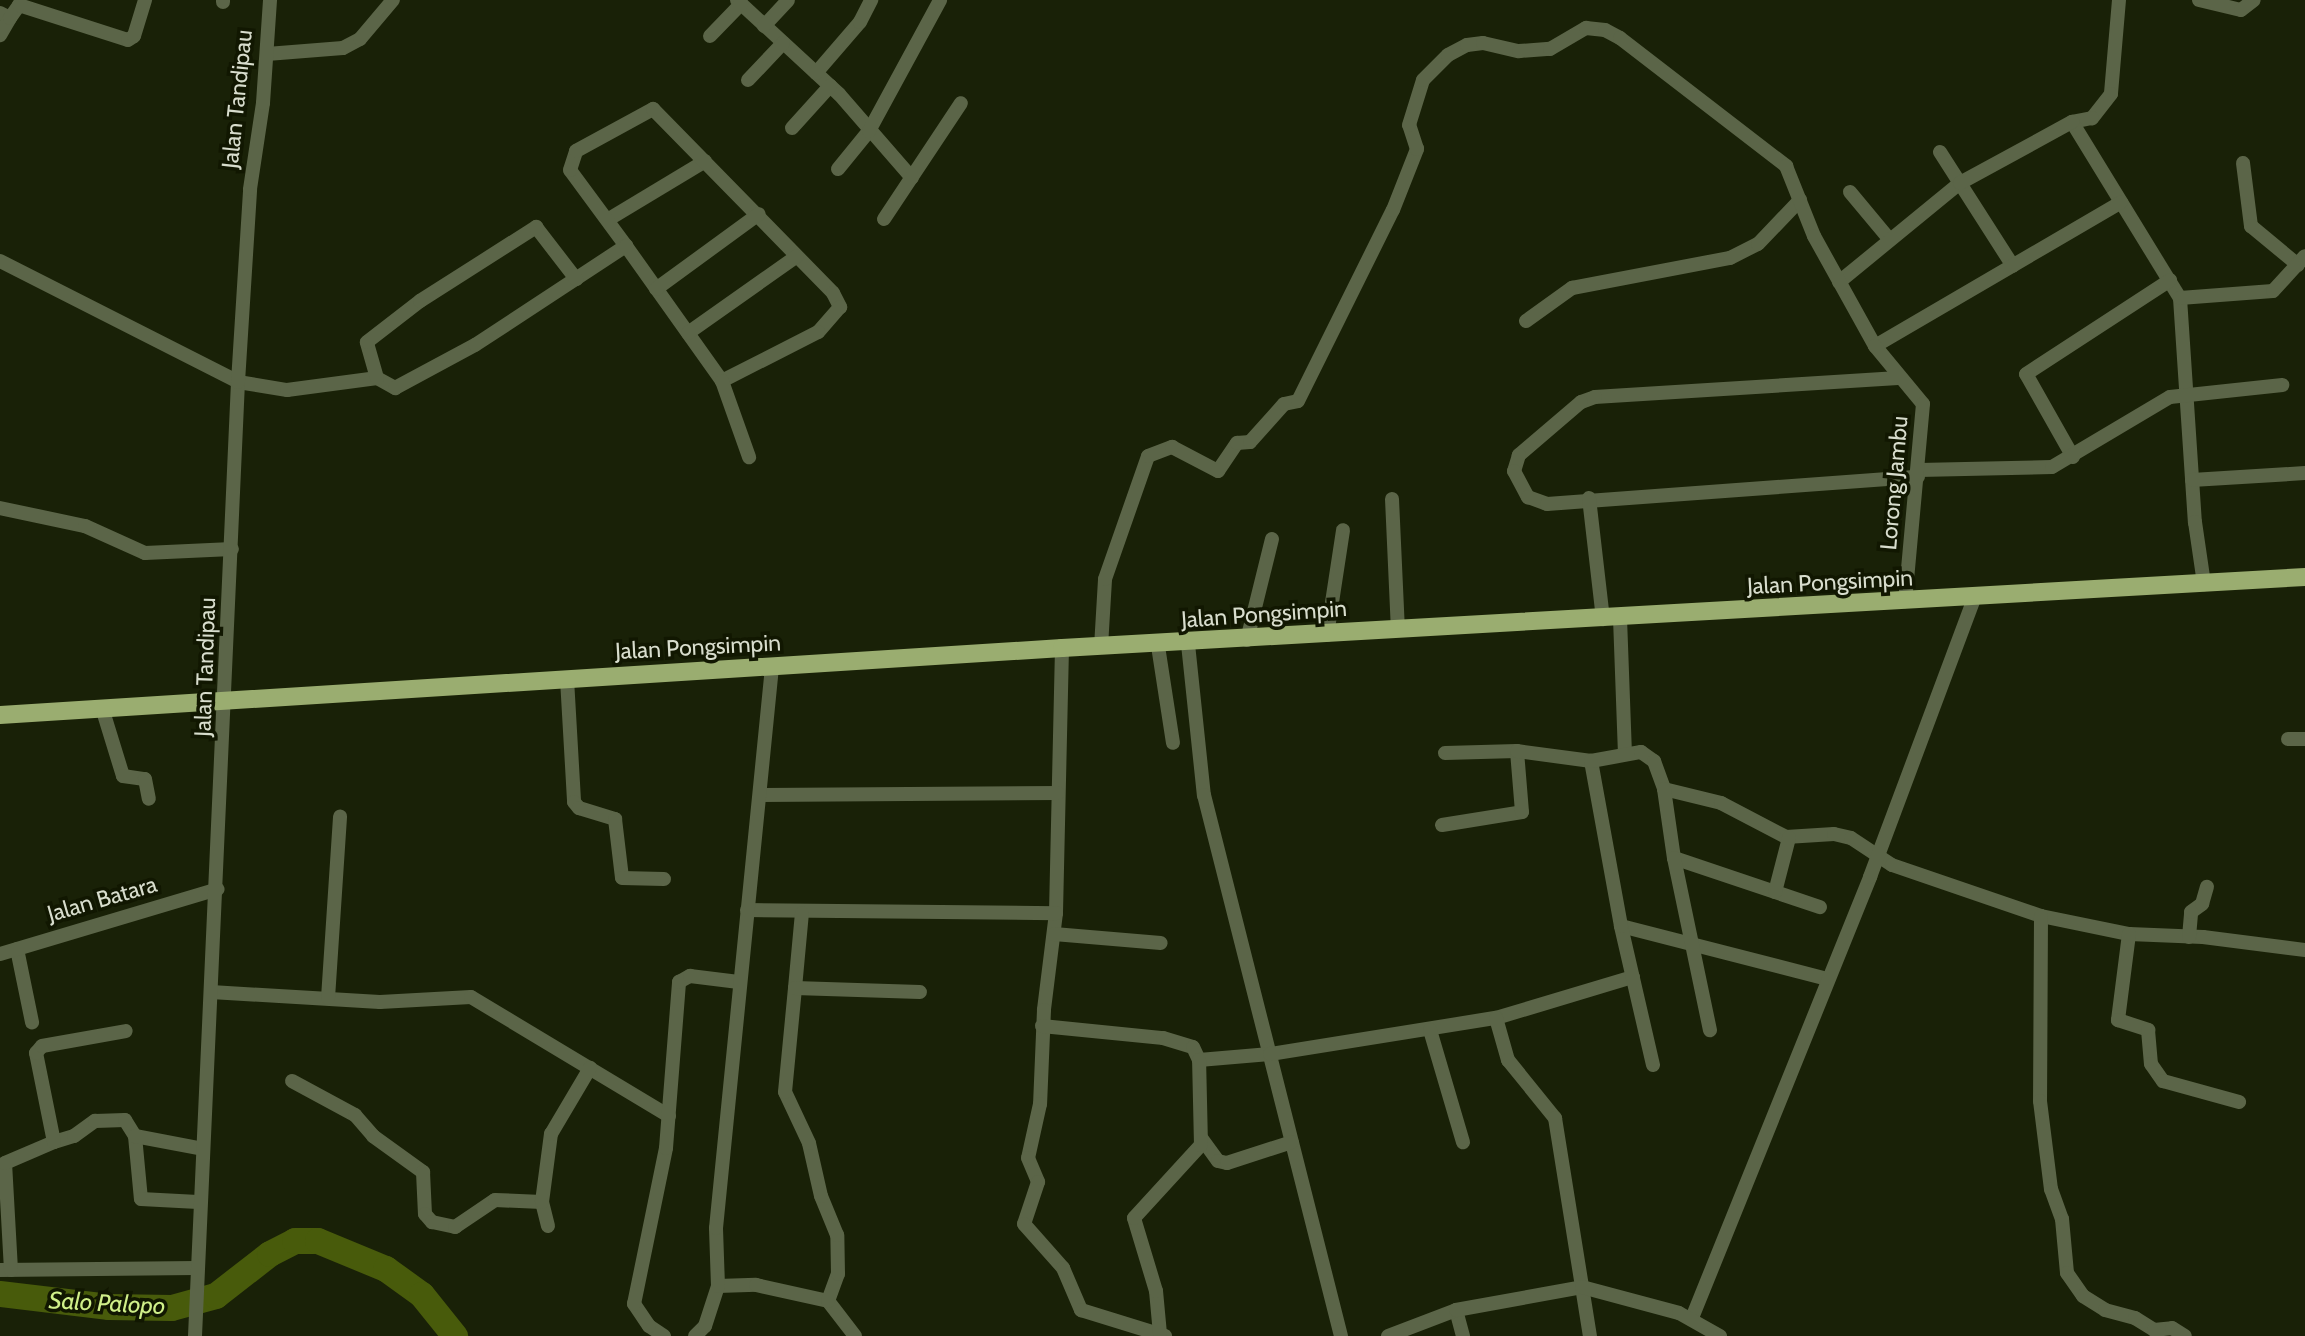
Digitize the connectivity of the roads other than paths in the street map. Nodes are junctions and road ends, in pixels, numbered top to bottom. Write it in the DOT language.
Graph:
graph roads {
  1 [pos="145,0"];
  2 [pos="270,0"];
  3 [pos="393,0"];
  4 [pos="788,0"];
  5 [pos="871,0"];
  6 [pos="940,0"];
  7 [pos="2119,0"];
  8 [pos="2199,0"];
  9 [pos="2254,0"];
  10 [pos="739,2"];
  11 [pos="5,15"];
  12 [pos="764,26"];
  13 [pos="0,35"];
  14 [pos="710,36"];
  15 [pos="783,43"];
  16 [pos="267,54"];
  17 [pos="816,73"];
  18 [pos="748,80"];
  19 [pos="830,86"];
  20 [pos="961,103"];
  21 [pos="2072,122"];
  22 [pos="792,128"];
  23 [pos="869,131"];
  24 [pos="1940,152"];
  25 [pos="705,161"];
  26 [pos="2243,163"];
  27 [pos="838,169"];
  28 [pos="912,178"];
  29 [pos="1960,183"];
  30 [pos="1850,192"];
  31 [pos="1800,200"];
  32 [pos="2121,202"];
  33 [pos="758,214"];
  34 [pos="609,219"];
  35 [pos="884,219"];
  36 [pos="1890,240"];
  37 [pos="626,246"];
  38 [pos="797,256"];
  39 [pos="2302,260"];
  40 [pos="0,261"];
  41 [pos="2013,266"];
  42 [pos="576,279"];
  43 [pos="2169,280"];
  44 [pos="1839,282"];
  45 [pos="656,289"];
  46 [pos="2180,298"];
  47 [pos="1526,321"];
  48 [pos="688,332"];
  49 [pos="1875,346"];
  50 [pos="377,378"];
  51 [pos="1898,379"];
  52 [pos="722,381"];
  53 [pos="238,382"];
  54 [pos="2282,385"];
  55 [pos="2187,394"];
  56 [pos="749,457"];
  57 [pos="2073,457"];
  58 [pos="2305,473"];
  59 [pos="1919,474"];
  60 [pos="2192,480"];
  61 [pos="1589,498"];
  62 [pos="1392,499"];
  63 [pos="0,508"];
  64 [pos="1343,530"];
  65 [pos="1272,539"];
  66 [pos="232,548"];
  67 [pos="2305,577"];
  68 [pos="2204,584"];
  69 [pos="1975,599"];
  70 [pos="1905,601"];
  71 [pos="1611,618"];
  72 [pos="1398,630"];
  73 [pos="1327,635"];
  74 [pos="1247,640"];
  75 [pos="1188,644"];
  76 [pos="1158,646"];
  77 [pos="1101,647"];
  78 [pos="1062,648"];
  79 [pos="772,667"];
  80 [pos="567,679"];
  81 [pos="226,700"];
  82 [pos="103,711"];
  83 [pos="0,715"];
  84 [pos="2288,739"];
  85 [pos="2305,739"];
  86 [pos="1173,743"];
  87 [pos="1517,751"];
  88 [pos="1445,753"];
  89 [pos="1625,754"];
  90 [pos="1591,761"];
  91 [pos="1664,789"];
  92 [pos="1058,793"];
  93 [pos="760,795"];
  94 [pos="149,799"];
  95 [pos="340,816"];
  96 [pos="1442,825"];
  97 [pos="1789,838"];
  98 [pos="1674,858"];
  99 [pos="1877,858"];
  100 [pos="664,879"];
  101 [pos="2207,887"];
  102 [pos="218,890"];
  103 [pos="1775,892"];
  104 [pos="1820,907"];
  105 [pos="747,910"];
  106 [pos="802,913"];
  107 [pos="1056,913"];
  108 [pos="2041,916"];
  109 [pos="1621,926"];
  110 [pos="1054,934"];
  111 [pos="2129,934"];
  112 [pos="2189,937"];
  113 [pos="1690,940"];
  114 [pos="1161,943"];
  115 [pos="17,949"];
  116 [pos="2305,950"];
  117 [pos="0,954"];
  118 [pos="1633,977"];
  119 [pos="1828,979"];
  120 [pos="739,982"];
  121 [pos="795,988"];
  122 [pos="211,992"];
  123 [pos="920,992"];
  124 [pos="328,998"];
  125 [pos="1496,1018"];
  126 [pos="32,1022"];
  127 [pos="1042,1026"];
  128 [pos="1430,1030"];
  129 [pos="1710,1030"];
  130 [pos="126,1031"];
  131 [pos="1270,1054"];
  132 [pos="1199,1060"];
  133 [pos="1653,1065"];
  134 [pos="590,1068"];
  135 [pos="292,1081"];
  136 [pos="2239,1102"];
  137 [pos="669,1116"];
  138 [pos="135,1136"];
  139 [pos="1202,1139"];
  140 [pos="54,1142"];
  141 [pos="1292,1142"];
  142 [pos="1464,1142"];
  143 [pos="203,1149"];
  144 [pos="198,1202"];
  145 [pos="542,1202"];
  146 [pos="4,1215"];
  147 [pos="548,1226"];
  148 [pos="6,1270"];
  149 [pos="197,1274"];
  150 [pos="718,1286"];
  151 [pos="1582,1287"];
  152 [pos="828,1301"];
  153 [pos="1457,1310"];
  154 [pos="1692,1318"];
  155 [pos="195,1330"];
  156 [pos="1163,1335"];
  157 [pos="664,1336"];
  158 [pos="695,1336"];
  159 [pos="855,1336"];
  160 [pos="1341,1336"];
  161 [pos="1388,1336"];
  162 [pos="1463,1336"];
  163 [pos="1590,1336"];
  164 [pos="1720,1336"];
  165 [pos="2185,1336"];
  1 -- 11 [label="street"];
  2 -- 16 [label="street, Jalan Tandipau"];
  3 -- 16 [label="street"];
  4 -- 12 [label="street"];
  5 -- 17 [label="street"];
  6 -- 23 [label="street"];
  7 -- 21 [label="street"];
  8 -- 9 [label="street"];
  10 -- 12 [label="street"];
  10 -- 14 [label="street"];
  11 -- 13 [label="street"];
  12 -- 15 [label="street"];
  15 -- 17 [label="street"];
  15 -- 18 [label="street"];
  16 -- 53 [label="street, Jalan Tandipau"];
  17 -- 19 [label="street"];
  19 -- 22 [label="street"];
  19 -- 23 [label="street"];
  20 -- 28 [label="street"];
  21 -- 29 [label="street"];
  21 -- 32 [label="street"];
  23 -- 27 [label="street"];
  23 -- 28 [label="street"];
  24 -- 29 [label="street"];
  25 -- 33 [label="street"];
  25 -- 34 [label="street"];
  25 -- 34 [label="street"];
  26 -- 39 [label="street"];
  28 -- 35 [label="street"];
  29 -- 36 [label="street"];
  29 -- 41 [label="street"];
  30 -- 36 [label="street"];
  31 -- 44 [label="street, Lorong Jambu"];
  31 -- 47 [label="street"];
  31 -- 77 [label="street, Lorong Jambu"];
  32 -- 41 [label="street"];
  32 -- 43 [label="street"];
  33 -- 38 [label="street"];
  33 -- 45 [label="street"];
  34 -- 37 [label="street"];
  36 -- 44 [label="street"];
  37 -- 42 [label="street"];
  37 -- 45 [label="street"];
  38 -- 48 [label="street"];
  38 -- 52 [label="street"];
  39 -- 46 [label="street"];
  40 -- 53 [label="street"];
  41 -- 49 [label="street"];
  42 -- 50 [label="street"];
  42 -- 50 [label="street"];
  43 -- 46 [label="street"];
  43 -- 57 [label="street"];
  44 -- 49 [label="street, Lorong Jambu"];
  45 -- 48 [label="street"];
  46 -- 55 [label="street"];
  48 -- 52 [label="street"];
  49 -- 51 [label="street, Lorong Jambu"];
  50 -- 53 [label="street"];
  51 -- 59 [label="street, Lorong Jambu"];
  51 -- 61 [label="street"];
  52 -- 56 [label="street"];
  53 -- 66 [label="street, Jalan Tandipau"];
  54 -- 55 [label="street"];
  55 -- 57 [label="street"];
  55 -- 60 [label="street"];
  57 -- 59 [label="street"];
  58 -- 60 [label="street"];
  59 -- 61 [label="street"];
  59 -- 70 [label="street, Lorong Jambu"];
  60 -- 68 [label="street"];
  61 -- 71 [label="street"];
  62 -- 72 [label="street"];
  63 -- 66 [label="street"];
  64 -- 73 [label="street"];
  65 -- 74 [label="street"];
  66 -- 81 [label="street, Jalan Tandipau"];
  67 -- 68 [label="main road, Jalan Pongsimpin"];
  68 -- 69 [label="main road, Jalan Pongsimpin"];
  69 -- 70 [label="main road, Jalan Pongsimpin"];
  69 -- 99 [label="street"];
  70 -- 71 [label="main road, Jalan Pongsimpin"];
  71 -- 72 [label="main road, Jalan Pongsimpin"];
  71 -- 89 [label="street"];
  72 -- 73 [label="main road, Jalan Pongsimpin"];
  73 -- 74 [label="main road, Jalan Pongsimpin"];
  74 -- 75 [label="main road, Jalan Pongsimpin"];
  75 -- 76 [label="main road, Jalan Pongsimpin"];
  75 -- 131 [label="street"];
  76 -- 77 [label="main road, Jalan Pongsimpin"];
  76 -- 86 [label="street"];
  77 -- 78 [label="main road, Jalan Pongsimpin"];
  78 -- 79 [label="main road, Jalan Pongsimpin"];
  78 -- 92 [label="street"];
  79 -- 80 [label="main road, Jalan Pongsimpin"];
  79 -- 93 [label="street"];
  80 -- 81 [label="main road, Jalan Pongsimpin"];
  80 -- 100 [label="street"];
  81 -- 82 [label="main road, Jalan Pongsimpin"];
  81 -- 102 [label="street, Jalan Tandipau"];
  82 -- 83 [label="main road, Jalan Pongsimpin"];
  82 -- 94 [label="street"];
  84 -- 85 [label="street"];
  87 -- 88 [label="street"];
  87 -- 90 [label="street"];
  87 -- 96 [label="street"];
  89 -- 90 [label="street"];
  89 -- 91 [label="street"];
  90 -- 109 [label="street"];
  91 -- 97 [label="street"];
  91 -- 98 [label="street"];
  92 -- 93 [label="street"];
  92 -- 107 [label="street"];
  93 -- 105 [label="street"];
  95 -- 124 [label="street"];
  97 -- 99 [label="street"];
  97 -- 103 [label="street"];
  98 -- 103 [label="street"];
  98 -- 113 [label="street"];
  99 -- 108 [label="street"];
  99 -- 119 [label="street"];
  101 -- 112 [label="street"];
  102 -- 115 [label="street, Jalan Batara"];
  102 -- 122 [label="street, Jalan Tandipau"];
  103 -- 104 [label="street"];
  105 -- 106 [label="street"];
  105 -- 120 [label="street"];
  106 -- 107 [label="street"];
  106 -- 121 [label="street"];
  107 -- 110 [label="street"];
  108 -- 111 [label="street"];
  108 -- 165 [label="street"];
  109 -- 113 [label="street"];
  109 -- 118 [label="street"];
  110 -- 114 [label="street"];
  110 -- 127 [label="street"];
  111 -- 112 [label="street"];
  111 -- 136 [label="street"];
  112 -- 116 [label="street"];
  113 -- 119 [label="street"];
  113 -- 129 [label="street"];
  115 -- 117 [label="street, Jalan Batara"];
  115 -- 126 [label="street"];
  118 -- 125 [label="street"];
  118 -- 133 [label="street"];
  119 -- 154 [label="street"];
  120 -- 137 [label="street"];
  120 -- 150 [label="street"];
  121 -- 123 [label="street"];
  121 -- 152 [label="street"];
  122 -- 124 [label="street"];
  122 -- 143 [label="street, Jalan Tandipau"];
  124 -- 134 [label="street"];
  125 -- 128 [label="street"];
  125 -- 151 [label="street"];
  127 -- 132 [label="street"];
  127 -- 156 [label="street"];
  128 -- 131 [label="street"];
  128 -- 142 [label="street"];
  130 -- 140 [label="street"];
  131 -- 132 [label="street"];
  131 -- 141 [label="street"];
  132 -- 139 [label="street"];
  134 -- 137 [label="street"];
  134 -- 145 [label="street"];
  135 -- 145 [label="street"];
  137 -- 157 [label="street"];
  138 -- 140 [label="street"];
  138 -- 143 [label="street"];
  138 -- 144 [label="street"];
  139 -- 141 [label="street"];
  139 -- 156 [label="street"];
  140 -- 146 [label="street"];
  141 -- 160 [label="street"];
  143 -- 144 [label="street, Jalan Tandipau"];
  144 -- 149 [label="street, Jalan Tandipau"];
  145 -- 147 [label="street"];
  146 -- 148 [label="street"];
  148 -- 149 [label="street"];
  149 -- 155 [label="street, Jalan Tandipau"];
  150 -- 152 [label="street"];
  150 -- 158 [label="street"];
  151 -- 153 [label="street"];
  151 -- 154 [label="street"];
  151 -- 163 [label="street"];
  152 -- 159 [label="street"];
  153 -- 161 [label="street"];
  153 -- 162 [label="street"];
  154 -- 164 [label="street"];
}
